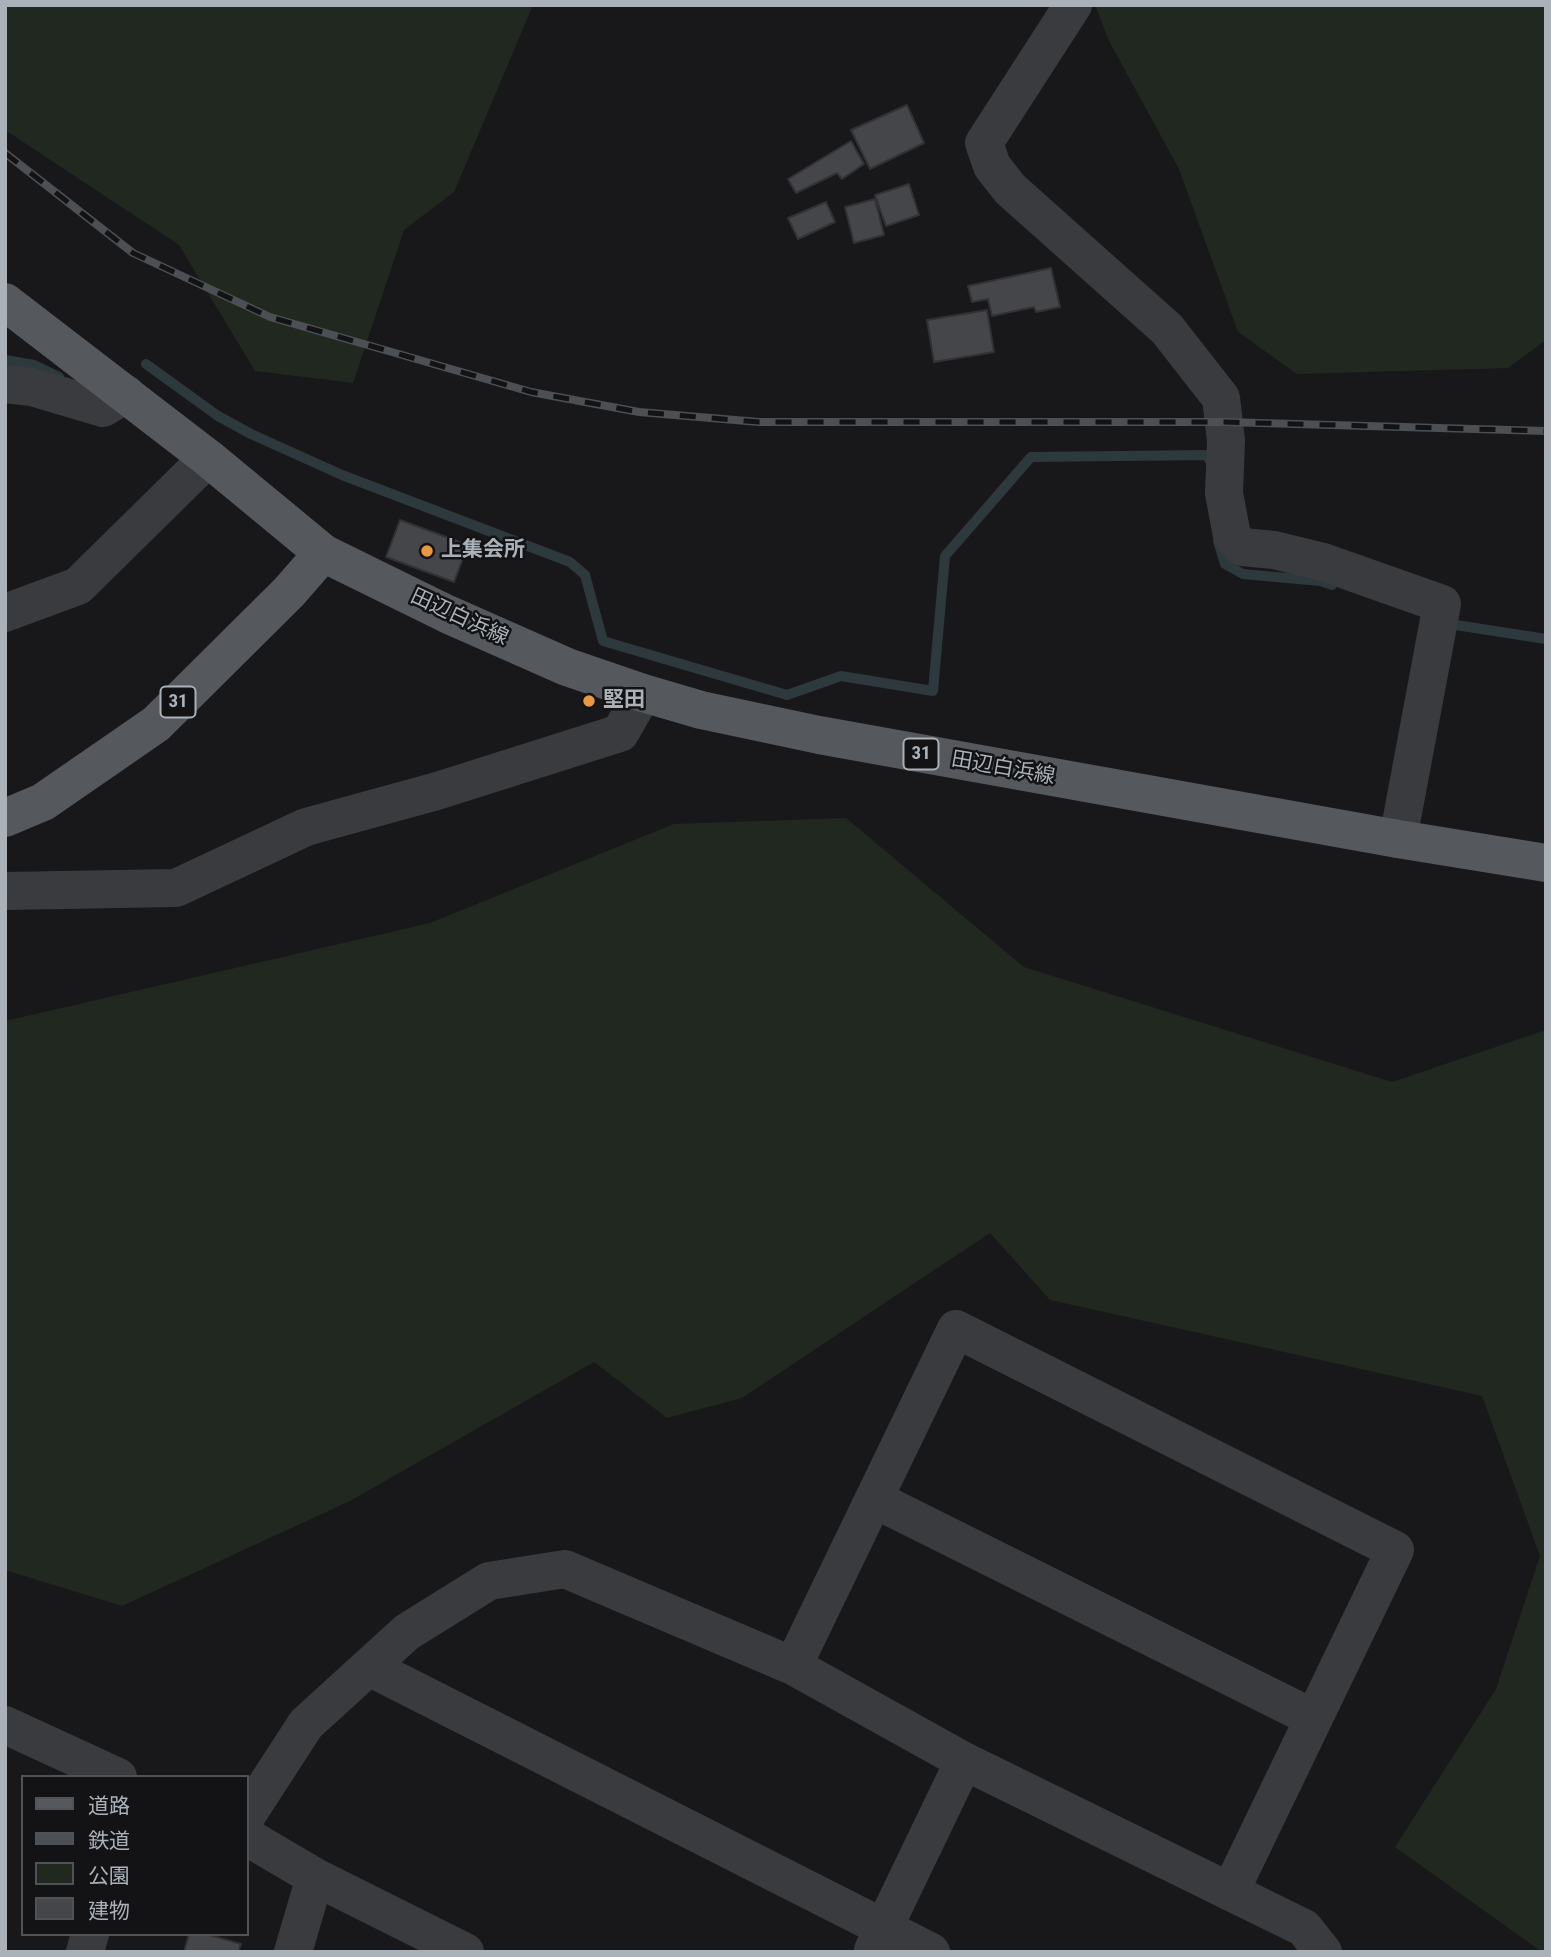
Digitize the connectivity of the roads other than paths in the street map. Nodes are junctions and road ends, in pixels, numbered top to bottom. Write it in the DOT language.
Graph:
graph roads {
  1 [pos="1073,5"];
  2 [pos="5,302"];
  3 [pos="5,384"];
  4 [pos="126,394"];
  5 [pos="208,458"];
  6 [pos="323,553"];
  7 [pos="5,613"];
  8 [pos="643,693"];
  9 [pos="5,818"];
  10 [pos="1398,839"];
  11 [pos="1546,863"];
  12 [pos="5,891"];
  13 [pos="874,1499"];
  14 [pos="793,1666"];
  15 [pos="369,1667"];
  16 [pos="1313,1718"];
  17 [pos="5,1725"];
  18 [pos="964,1761"];
  19 [pos="114,1775"];
  20 [pos="248,1813"];
  21 [pos="248,1838"];
  22 [pos="315,1877"];
  23 [pos="1230,1892"];
  24 [pos="878,1940"];
  25 [pos="293,1952"];
  26 [pos="465,1952"];
  27 [pos="931,1952"];
  28 [pos="1323,1952"];
  1 -- 10 [label="street"];
  2 -- 4 [label="main road, 田辺白浜線 / 31"];
  3 -- 4 [label="street"];
  4 -- 5 [label="main road, 田辺白浜線 / 31"];
  5 -- 6 [label="main road, 田辺白浜線 / 31"];
  5 -- 7 [label="street"];
  6 -- 8 [label="main road, 田辺白浜線 / 31"];
  6 -- 9 [label="main road, 31"];
  8 -- 10 [label="main road, 田辺白浜線 / 31"];
  8 -- 12 [label="street"];
  10 -- 11 [label="main road, 田辺白浜線 / 31"];
  13 -- 14 [label="street"];
  13 -- 16 [label="street"];
  13 -- 16 [label="street"];
  14 -- 15 [label="street"];
  14 -- 18 [label="street"];
  15 -- 20 [label="street"];
  15 -- 24 [label="street"];
  16 -- 23 [label="street"];
  17 -- 19 [label="street"];
  18 -- 23 [label="street"];
  18 -- 24 [label="street"];
  21 -- 22 [label="street"];
  22 -- 25 [label="street"];
  22 -- 26 [label="street"];
  23 -- 28 [label="street"];
  24 -- 27 [label="street"];
}
